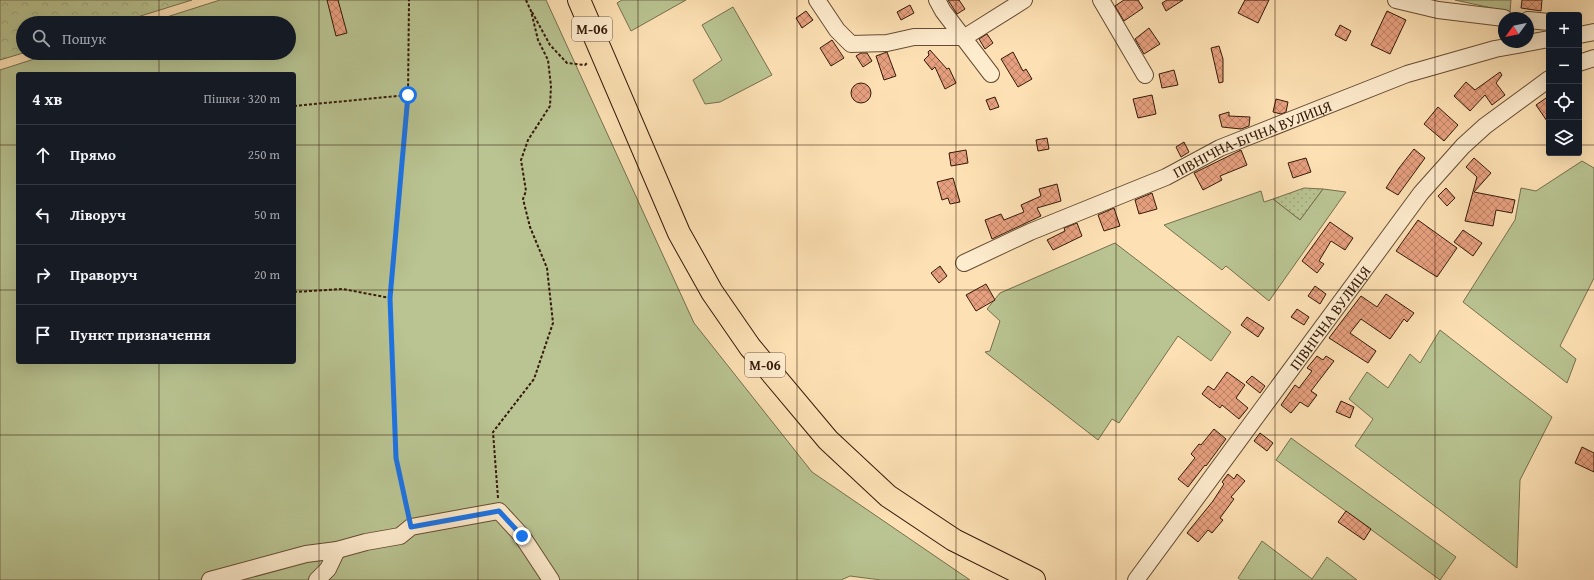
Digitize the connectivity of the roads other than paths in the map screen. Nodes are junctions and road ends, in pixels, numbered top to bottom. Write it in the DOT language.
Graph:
graph roads {
  1 [pos="579,0"];
  2 [pos="817,0"];
  3 [pos="937,0"];
  4 [pos="1024,0"];
  5 [pos="1101,0"];
  6 [pos="1396,0"];
  7 [pos="1498,17"];
  8 [pos="1534,21"];
  9 [pos="1546,22"];
  10 [pos="1582,25"];
  11 [pos="1594,27"];
  12 [pos="1594,32"];
  13 [pos="1582,34"];
  14 [pos="965,36"];
  15 [pos="1546,40"];
  16 [pos="1594,58"];
  17 [pos="1582,62"];
  18 [pos="991,74"];
  19 [pos="1145,75"];
  20 [pos="1546,80"];
  21 [pos="964,263"];
  22 [pos="337,550"];
  23 [pos="210,580"];
  24 [pos="317,580"];
  25 [pos="551,580"];
  26 [pos="1034,580"];
  27 [pos="1136,580"];
  1 -- 26 [label="highway, М-06"];
  2 -- 14 [label="street"];
  3 -- 14 [label="street"];
  4 -- 14 [label="street"];
  5 -- 19 [label="street"];
  6 -- 7 [label="street"];
  8 -- 9 [label="street"];
  10 -- 11 [label="street"];
  12 -- 13 [label="street"];
  14 -- 18 [label="street"];
  15 -- 21 [label="street, ПІВНІЧНА-БІЧНА ВУЛИЦЯ"];
  16 -- 17 [label="street"];
  20 -- 27 [label="street, ПІВНІЧНА ВУЛИЦЯ"];
  22 -- 23 [label="street"];
  22 -- 24 [label="street"];
  22 -- 25 [label="street"];
}
